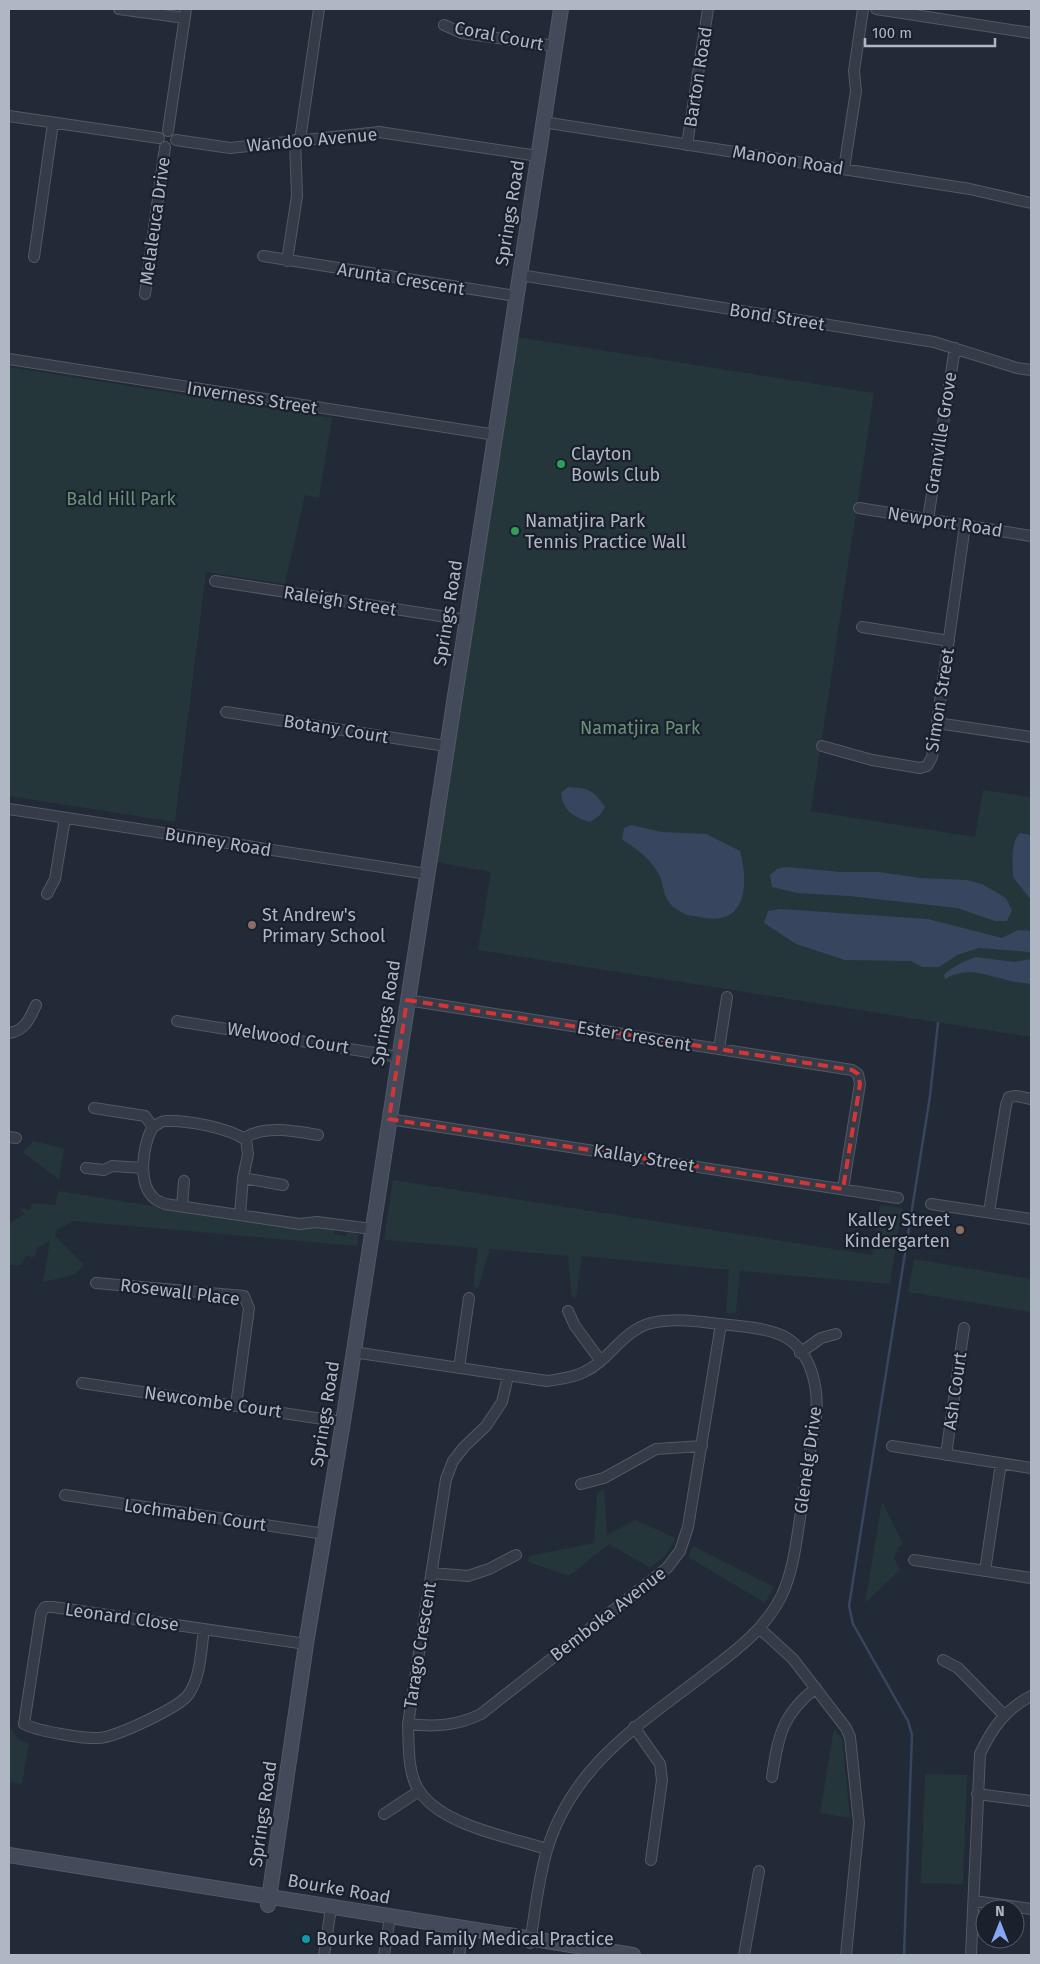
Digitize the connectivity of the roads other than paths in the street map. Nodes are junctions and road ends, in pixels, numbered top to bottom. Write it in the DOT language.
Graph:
graph roads {
  1 [pos="119,9"];
  2 [pos="319,9"];
  3 [pos="560,9"];
  4 [pos="708,9"];
  5 [pos="863,9"];
  6 [pos="876,9"];
  7 [pos="186,14"];
  8 [pos="444,25"];
  9 [pos="1031,33"];
  10 [pos="555,46"];
  11 [pos="9,116"];
  12 [pos="543,122"];
  13 [pos="54,123"];
  14 [pos="168,131"];
  15 [pos="176,140"];
  16 [pos="297,140"];
  17 [pos="162,142"];
  18 [pos="687,145"];
  19 [pos="538,156"];
  20 [pos="844,169"];
  21 [pos="1031,203"];
  22 [pos="263,256"];
  23 [pos="34,257"];
  24 [pos="287,261"];
  25 [pos="520,275"];
  26 [pos="145,294"];
  27 [pos="516,296"];
  28 [pos="955,348"];
  29 [pos="9,359"];
  30 [pos="1031,370"];
  31 [pos="496,435"];
  32 [pos="859,508"];
  33 [pos="928,519"];
  34 [pos="965,525"];
  35 [pos="1031,536"];
  36 [pos="215,581"];
  37 [pos="466,620"];
  38 [pos="862,627"];
  39 [pos="949,641"];
  40 [pos="226,712"];
  41 [pos="937,723"];
  42 [pos="1031,737"];
  43 [pos="446,746"];
  44 [pos="822,746"];
  45 [pos="9,809"];
  46 [pos="65,818"];
  47 [pos="426,874"];
  48 [pos="47,894"];
  49 [pos="726,997"];
  50 [pos="407,1000"];
  51 [pos="36,1005"];
  52 [pos="178,1021"];
  53 [pos="9,1033"];
  54 [pos="719,1049"];
  55 [pos="399,1057"];
  56 [pos="1031,1099"];
  57 [pos="94,1108"];
  58 [pos="389,1118"];
  59 [pos="153,1128"];
  60 [pos="318,1135"];
  61 [pos="244,1138"];
  62 [pos="86,1168"];
  63 [pos="143,1168"];
  64 [pos="243,1178"];
  65 [pos="184,1181"];
  66 [pos="282,1185"];
  67 [pos="844,1189"];
  68 [pos="898,1198"];
  69 [pos="931,1204"];
  70 [pos="182,1206"];
  71 [pos="989,1212"];
  72 [pos="240,1214"];
  73 [pos="1031,1219"];
  74 [pos="372,1229"];
  75 [pos="96,1283"];
  76 [pos="469,1298"];
  77 [pos="568,1311"];
  78 [pos="721,1324"];
  79 [pos="964,1328"];
  80 [pos="836,1334"];
  81 [pos="353,1352"];
  82 [pos="800,1352"];
  83 [pos="600,1360"];
  84 [pos="459,1368"];
  85 [pos="508,1376"];
  86 [pos="82,1383"];
  87 [pos="236,1405"];
  88 [pos="343,1422"];
  89 [pos="702,1446"];
  90 [pos="892,1446"];
  91 [pos="946,1455"];
  92 [pos="1001,1463"];
  93 [pos="1031,1468"];
  94 [pos="581,1484"];
  95 [pos="66,1495"];
  96 [pos="325,1534"];
  97 [pos="516,1555"];
  98 [pos="914,1560"];
  99 [pos="985,1571"];
  100 [pos="431,1573"];
  101 [pos="1031,1578"];
  102 [pos="759,1628"];
  103 [pos="204,1629"];
  104 [pos="306,1644"];
  105 [pos="943,1660"];
  106 [pos="816,1688"];
  107 [pos="1031,1696"];
  108 [pos="1004,1714"];
  109 [pos="408,1724"];
  110 [pos="634,1727"];
  111 [pos="772,1776"];
  112 [pos="419,1791"];
  113 [pos="977,1794"];
  114 [pos="1031,1801"];
  115 [pos="384,1814"];
  116 [pos="547,1849"];
  117 [pos="9,1855"];
  118 [pos="651,1860"];
  119 [pos="9,1862"];
  120 [pos="759,1871"];
  121 [pos="974,1900"];
  122 [pos="269,1901"];
  123 [pos="1031,1909"];
  124 [pos="331,1912"];
  125 [pos="390,1920"];
  126 [pos="463,1932"];
  127 [pos="530,1942"];
  128 [pos="324,1955"];
  129 [pos="384,1955"];
  130 [pos="459,1955"];
  131 [pos="600,1955"];
  132 [pos="633,1955"];
  133 [pos="744,1955"];
  134 [pos="846,1955"];
  135 [pos="971,1955"];
  1 -- 7 [label="street"];
  2 -- 16 [label="street"];
  3 -- 10 [label="main road, Springs Road"];
  4 -- 18 [label="street, Barton Road"];
  5 -- 20 [label="street"];
  6 -- 9 [label="street"];
  7 -- 14 [label="street, Melaleuca Drive"];
  8 -- 10 [label="street, Coral Court"];
  10 -- 12 [label="main road, Springs Road"];
  11 -- 13 [label="street"];
  12 -- 18 [label="street, Manoon Road"];
  12 -- 19 [label="main road, Springs Road"];
  13 -- 17 [label="street"];
  13 -- 23 [label="street"];
  14 -- 15 [label="street"];
  14 -- 17 [label="street"];
  15 -- 16 [label="street, Wandoo Avenue"];
  15 -- 17 [label="street"];
  16 -- 19 [label="street, Wandoo Avenue"];
  16 -- 24 [label="street"];
  17 -- 26 [label="street, Melaleuca Drive"];
  18 -- 20 [label="street, Manoon Road"];
  19 -- 25 [label="main road, Springs Road"];
  20 -- 21 [label="street, Manoon Road"];
  22 -- 24 [label="street, Arunta Crescent"];
  24 -- 27 [label="street, Arunta Crescent"];
  25 -- 27 [label="main road, Springs Road"];
  25 -- 28 [label="street, Bond Street"];
  27 -- 31 [label="main road, Springs Road"];
  28 -- 30 [label="street, Bond Street"];
  28 -- 33 [label="street, Granville Grove"];
  29 -- 31 [label="street, Inverness Street"];
  31 -- 37 [label="main road, Springs Road"];
  32 -- 33 [label="street, Newport Road"];
  33 -- 34 [label="street, Newport Road"];
  34 -- 35 [label="street, Newport Road"];
  34 -- 39 [label="street, Simon Street"];
  36 -- 37 [label="street, Raleigh Street"];
  37 -- 43 [label="main road, Springs Road"];
  38 -- 39 [label="street"];
  39 -- 41 [label="street, Simon Street"];
  40 -- 43 [label="street, Botany Court"];
  41 -- 42 [label="street"];
  41 -- 44 [label="street, Simon Street"];
  43 -- 47 [label="main road, Springs Road"];
  45 -- 46 [label="street, Bunney Road"];
  46 -- 47 [label="street, Bunney Road"];
  46 -- 48 [label="street"];
  47 -- 50 [label="main road, Springs Road"];
  49 -- 54 [label="street"];
  50 -- 54 [label="street, Ester Crescent"];
  50 -- 55 [label="main road, Springs Road"];
  51 -- 53 [label="street"];
  52 -- 55 [label="street, Welwood Court"];
  54 -- 67 [label="street, Ester Crescent"];
  55 -- 58 [label="main road, Springs Road"];
  56 -- 71 [label="street"];
  57 -- 59 [label="street"];
  58 -- 67 [label="street, Kallay Street"];
  58 -- 74 [label="main road, Springs Road"];
  59 -- 61 [label="street"];
  59 -- 63 [label="street"];
  60 -- 61 [label="street"];
  61 -- 64 [label="street"];
  62 -- 63 [label="street"];
  63 -- 70 [label="street"];
  64 -- 66 [label="street"];
  64 -- 72 [label="street"];
  65 -- 70 [label="street"];
  67 -- 68 [label="street, Kallay Street"];
  69 -- 71 [label="street"];
  70 -- 72 [label="street"];
  71 -- 73 [label="street"];
  72 -- 74 [label="street"];
  74 -- 81 [label="main road, Springs Road"];
  75 -- 87 [label="street, Rosewall Place"];
  76 -- 84 [label="street"];
  77 -- 83 [label="street"];
  78 -- 82 [label="street, Glenelg Drive"];
  78 -- 83 [label="street, Glenelg Drive"];
  78 -- 89 [label="street, Bemboka Avenue"];
  79 -- 91 [label="street, Ash Court"];
  80 -- 82 [label="street"];
  81 -- 84 [label="street, Glenelg Drive"];
  81 -- 88 [label="main road, Springs Road"];
  82 -- 102 [label="street, Glenelg Drive"];
  83 -- 85 [label="street, Glenelg Drive"];
  84 -- 85 [label="street, Glenelg Drive"];
  85 -- 100 [label="street, Tarago Crescent"];
  86 -- 87 [label="street, Newcombe Court"];
  87 -- 88 [label="street, Newcombe Court"];
  88 -- 96 [label="main road, Springs Road"];
  89 -- 94 [label="street"];
  89 -- 109 [label="street, Bemboka Avenue"];
  90 -- 91 [label="street"];
  91 -- 92 [label="street"];
  92 -- 93 [label="street"];
  92 -- 99 [label="street"];
  95 -- 96 [label="street, Lochmaben Court"];
  96 -- 104 [label="main road, Springs Road"];
  97 -- 100 [label="street"];
  98 -- 99 [label="street"];
  99 -- 101 [label="street"];
  100 -- 109 [label="street, Tarago Crescent"];
  102 -- 106 [label="street"];
  102 -- 110 [label="street, Glenelg Drive"];
  103 -- 103 [label="street, Leonard Close"];
  103 -- 104 [label="street, Leonard Close"];
  104 -- 122 [label="main road, Springs Road"];
  105 -- 108 [label="street"];
  106 -- 111 [label="street"];
  106 -- 134 [label="street"];
  107 -- 108 [label="street"];
  108 -- 113 [label="street"];
  109 -- 112 [label="street, Tarago Crescent"];
  110 -- 116 [label="street, Glenelg Drive"];
  110 -- 118 [label="street"];
  112 -- 115 [label="street"];
  112 -- 116 [label="street, Tarago Crescent"];
  113 -- 114 [label="street"];
  113 -- 121 [label="street"];
  116 -- 127 [label="street, Glenelg Drive"];
  117 -- 122 [label="main road, Bourke Road"];
  119 -- 122 [label="main road, Bourke Road"];
  120 -- 133 [label="street"];
  121 -- 123 [label="street"];
  121 -- 135 [label="street"];
  122 -- 124 [label="main road, Bourke Road"];
  124 -- 125 [label="main road, Bourke Road"];
  124 -- 128 [label="street"];
  125 -- 126 [label="main road, Bourke Road"];
  125 -- 129 [label="street"];
  126 -- 127 [label="main road, Bourke Road"];
  126 -- 130 [label="street"];
  127 -- 131 [label="main road, Bourke Road"];
  127 -- 132 [label="main road, Bourke Road"];
}
